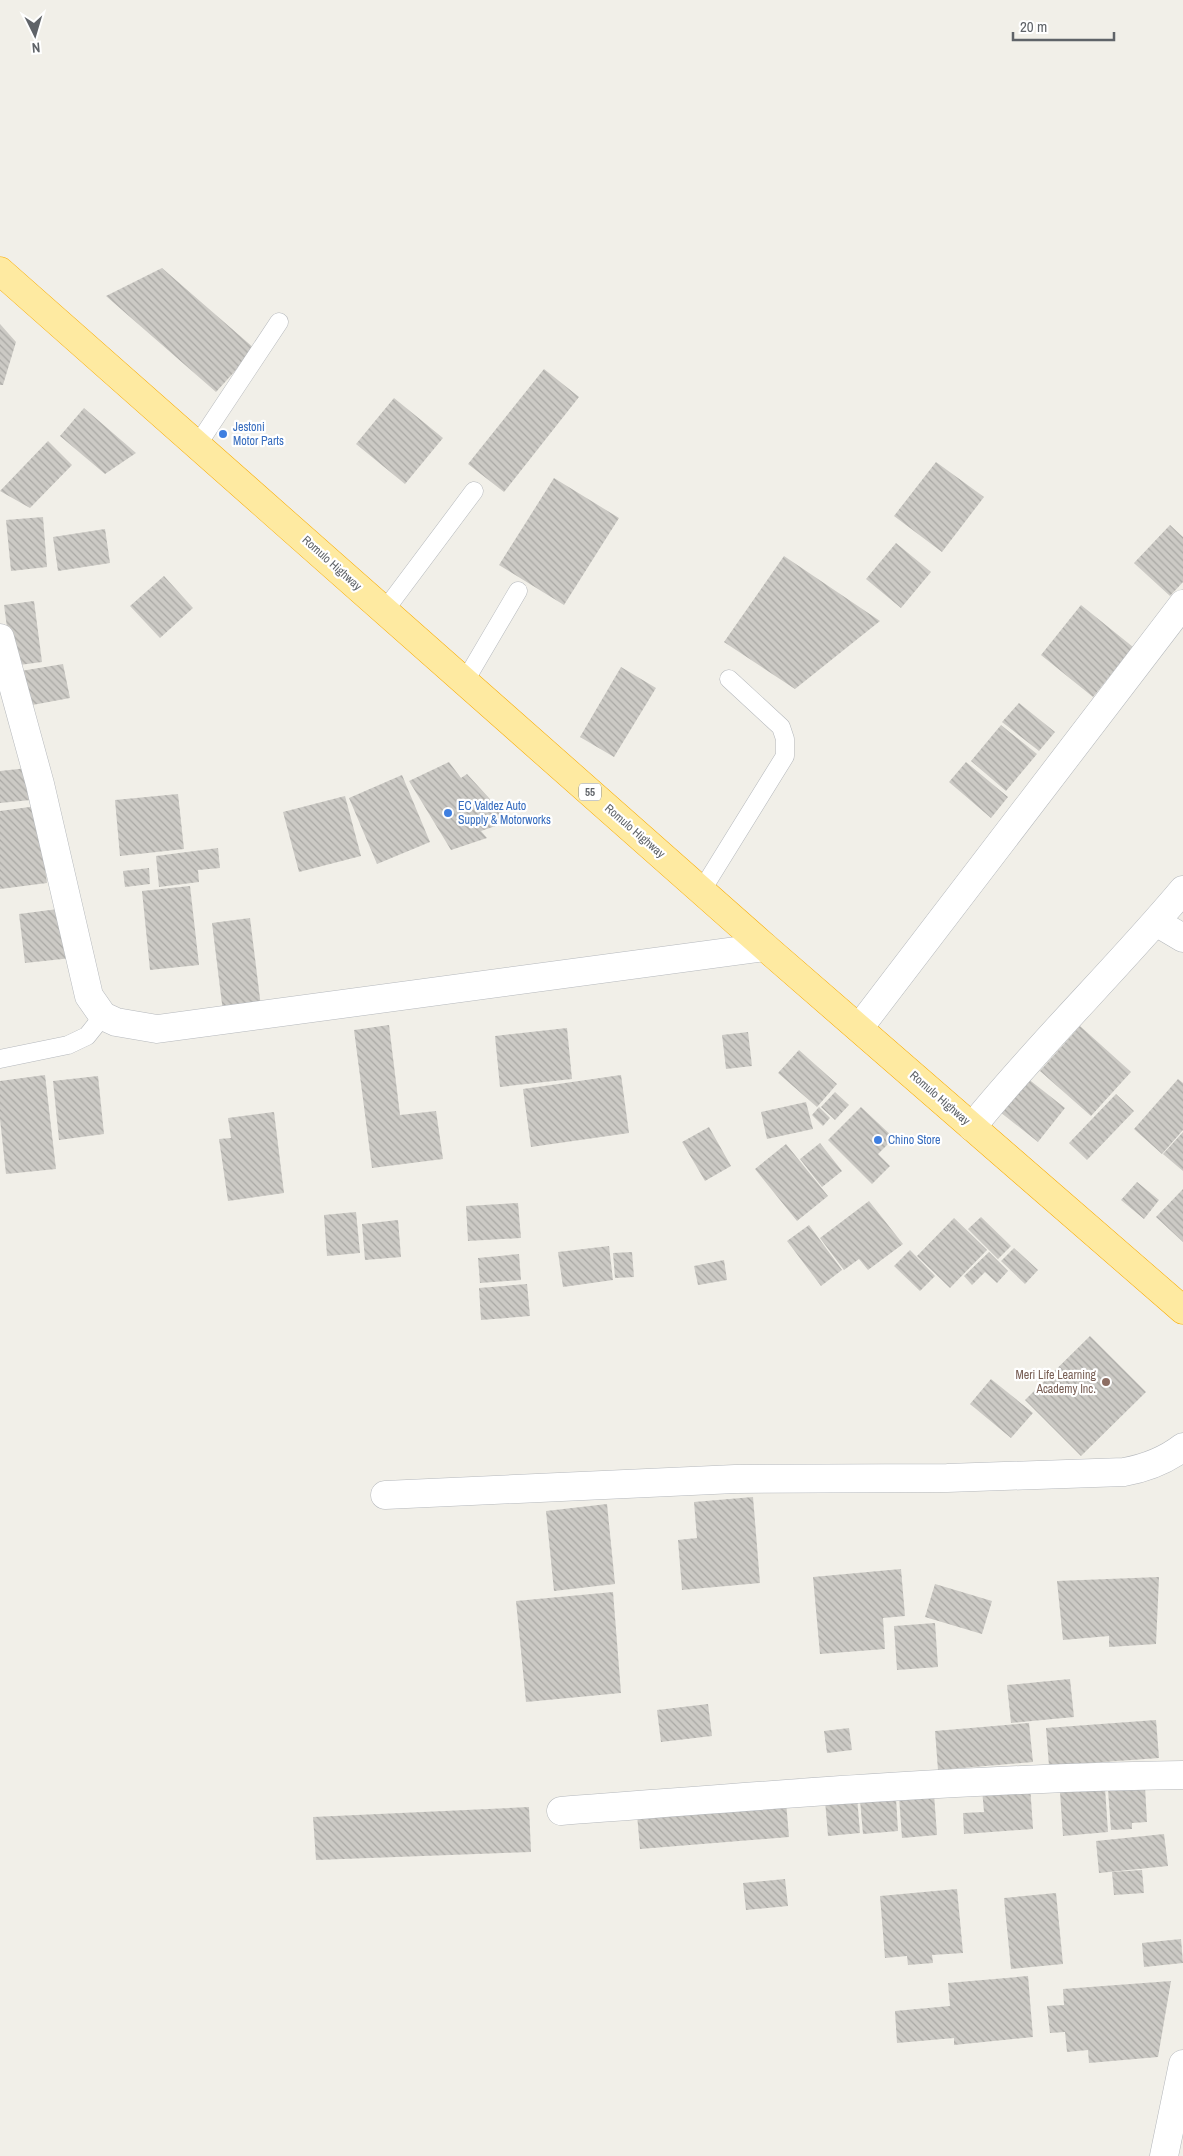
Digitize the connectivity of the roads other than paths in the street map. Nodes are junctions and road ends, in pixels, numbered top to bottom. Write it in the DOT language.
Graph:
graph roads {
  1 [pos="0,270"];
  2 [pos="279,322"];
  3 [pos="198,444"];
  4 [pos="474,491"];
  5 [pos="518,591"];
  6 [pos="1183,604"];
  7 [pos="385,610"];
  8 [pos="0,638"];
  9 [pos="729,679"];
  10 [pos="465,681"];
  11 [pos="702,890"];
  12 [pos="1183,890"];
  13 [pos="1156,922"];
  14 [pos="1183,938"];
  15 [pos="765,947"];
  16 [pos="103,1016"];
  17 [pos="859,1028"];
  18 [pos="0,1058"];
  19 [pos="972,1126"];
  20 [pos="1183,1310"];
  21 [pos="1183,1446"];
  22 [pos="385,1494"];
  23 [pos="1183,1775"];
  24 [pos="561,1811"];
  25 [pos="1183,2064"];
  26 [pos="1164,2156"];
  1 -- 3 [label="highway, Romulo Highway / 55"];
  2 -- 3 [label="lane"];
  3 -- 7 [label="highway, Romulo Highway / 55"];
  4 -- 7 [label="lane"];
  5 -- 10 [label="lane"];
  6 -- 17 [label="street"];
  7 -- 10 [label="highway, Romulo Highway / 55"];
  8 -- 16 [label="street"];
  9 -- 11 [label="lane"];
  10 -- 11 [label="highway, Romulo Highway / 55"];
  11 -- 15 [label="highway, Romulo Highway / 55"];
  12 -- 13 [label="street"];
  13 -- 14 [label="street"];
  13 -- 19 [label="street"];
  15 -- 16 [label="street"];
  15 -- 17 [label="highway, Romulo Highway / 55"];
  16 -- 18 [label="lane"];
  17 -- 19 [label="highway, Romulo Highway / 55"];
  19 -- 20 [label="highway, Romulo Highway / 55"];
  21 -- 22 [label="street"];
  23 -- 24 [label="street"];
  25 -- 26 [label="street"];
}
